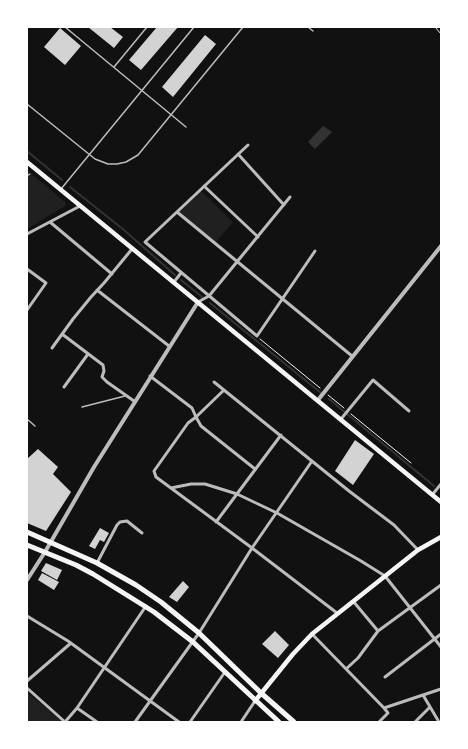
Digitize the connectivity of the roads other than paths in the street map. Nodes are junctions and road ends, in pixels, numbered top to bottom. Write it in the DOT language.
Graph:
graph roads {
  1 [pos="65,27"];
  2 [pos="146,27"];
  3 [pos="194,27"];
  4 [pos="243,27"];
  5 [pos="308,27"];
  6 [pos="313,31"];
  7 [pos="113,68"];
  8 [pos="142,91"];
  9 [pos="27,104"];
  10 [pos="171,114"];
  11 [pos="186,126"];
  12 [pos="248,145"];
  13 [pos="238,154"];
  14 [pos="90,155"];
  15 [pos="27,162"];
  16 [pos="204,186"];
  17 [pos="61,190"];
  18 [pos="290,197"];
  19 [pos="80,206"];
  20 [pos="284,206"];
  21 [pos="177,212"];
  22 [pos="50,222"];
  23 [pos="27,234"];
  24 [pos="258,237"];
  25 [pos="441,246"];
  26 [pos="132,249"];
  27 [pos="315,251"];
  28 [pos="238,261"];
  29 [pos="27,269"];
  30 [pos="181,273"];
  31 [pos="112,274"];
  32 [pos="174,282"];
  33 [pos="97,290"];
  34 [pos="209,296"];
  35 [pos="282,298"];
  36 [pos="198,302"];
  37 [pos="27,310"];
  38 [pos="62,334"];
  39 [pos="169,346"];
  40 [pos="52,348"];
  41 [pos="88,354"];
  42 [pos="352,356"];
  43 [pos="150,376"];
  44 [pos="214,382"];
  45 [pos="64,387"];
  46 [pos="224,390"];
  47 [pos="127,396"];
  48 [pos="318,400"];
  49 [pos="134,401"];
  50 [pos="82,407"];
  51 [pos="409,411"];
  52 [pos="196,417"];
  53 [pos="27,419"];
  54 [pos="341,419"];
  55 [pos="35,426"];
  56 [pos="281,435"];
  57 [pos="312,461"];
  58 [pos="255,469"];
  59 [pos="441,484"];
  60 [pos="171,488"];
  61 [pos="237,494"];
  62 [pos="432,495"];
  63 [pos="441,502"];
  64 [pos="277,513"];
  65 [pos="216,522"];
  66 [pos="27,532"];
  67 [pos="142,533"];
  68 [pos="441,537"];
  69 [pos="50,541"];
  70 [pos="27,545"];
  71 [pos="252,548"];
  72 [pos="418,550"];
  73 [pos="45,552"];
  74 [pos="97,563"];
  75 [pos="385,576"];
  76 [pos="27,580"];
  77 [pos="441,585"];
  78 [pos="353,601"];
  79 [pos="146,606"];
  80 [pos="410,607"];
  81 [pos="337,613"];
  82 [pos="27,616"];
  83 [pos="378,630"];
  84 [pos="199,633"];
  85 [pos="312,634"];
  86 [pos="441,634"];
  87 [pos="435,639"];
  88 [pos="193,642"];
  89 [pos="71,643"];
  90 [pos="441,647"];
  91 [pos="103,668"];
  92 [pos="346,669"];
  93 [pos="224,672"];
  94 [pos="385,677"];
  95 [pos="27,681"];
  96 [pos="27,688"];
  97 [pos="441,689"];
  98 [pos="261,693"];
  99 [pos="423,695"];
  100 [pos="255,701"];
  101 [pos="150,702"];
  102 [pos="430,707"];
  103 [pos="76,708"];
  104 [pos="384,708"];
  105 [pos="65,722"];
  106 [pos="97,722"];
  107 [pos="135,722"];
  108 [pos="179,722"];
  109 [pos="190,722"];
  110 [pos="241,722"];
  111 [pos="278,722"];
  112 [pos="294,722"];
  113 [pos="379,722"];
  114 [pos="415,722"];
  115 [pos="439,722"];
  1 -- 7 [label="lane"];
  2 -- 7 [label="lane"];
  3 -- 8 [label="lane"];
  4 -- 10 [label="lane"];
  5 -- 6 [label="lane"];
  7 -- 8 [label="lane"];
  8 -- 10 [label="lane"];
  8 -- 14 [label="lane"];
  9 -- 14 [label="lane"];
  10 -- 11 [label="lane"];
  10 -- 14 [label="lane"];
  12 -- 13 [label="street"];
  13 -- 16 [label="street"];
  13 -- 20 [label="street"];
  14 -- 17 [label="lane"];
  15 -- 17 [label="main road"];
  16 -- 21 [label="street"];
  16 -- 24 [label="street"];
  17 -- 19 [label="main road"];
  18 -- 20 [label="street"];
  19 -- 22 [label="street"];
  19 -- 26 [label="main road"];
  20 -- 24 [label="street"];
  21 -- 28 [label="street"];
  21 -- 30 [label="street"];
  22 -- 23 [label="street"];
  22 -- 31 [label="street"];
  24 -- 28 [label="street"];
  25 -- 42 [label="street"];
  26 -- 31 [label="street"];
  26 -- 32 [label="main road"];
  27 -- 35 [label="street"];
  28 -- 34 [label="street"];
  28 -- 35 [label="street"];
  29 -- 37 [label="street"];
  30 -- 32 [label="street"];
  30 -- 34 [label="street"];
  31 -- 33 [label="street"];
  32 -- 36 [label="main road"];
  33 -- 38 [label="street"];
  33 -- 39 [label="street"];
  34 -- 35 [label="street"];
  34 -- 36 [label="street"];
  35 -- 42 [label="street"];
  36 -- 39 [label="street"];
  36 -- 48 [label="main road"];
  38 -- 40 [label="street"];
  38 -- 41 [label="street"];
  39 -- 43 [label="street"];
  41 -- 45 [label="street"];
  41 -- 47 [label="street"];
  42 -- 48 [label="street"];
  43 -- 49 [label="street"];
  43 -- 52 [label="street"];
  44 -- 46 [label="street"];
  46 -- 52 [label="street"];
  46 -- 56 [label="street"];
  47 -- 49 [label="street"];
  47 -- 50 [label="lane"];
  48 -- 54 [label="main road"];
  49 -- 69 [label="street"];
  51 -- 54 [label="street"];
  52 -- 58 [label="street"];
  52 -- 60 [label="street"];
  53 -- 55 [label="lane"];
  54 -- 62 [label="main road"];
  56 -- 57 [label="street"];
  56 -- 58 [label="street"];
  57 -- 64 [label="street"];
  57 -- 72 [label="street"];
  58 -- 61 [label="street"];
  59 -- 62 [label="street"];
  60 -- 61 [label="street"];
  60 -- 65 [label="street"];
  61 -- 64 [label="street"];
  61 -- 65 [label="street"];
  62 -- 63 [label="main road"];
  64 -- 71 [label="street"];
  64 -- 75 [label="street"];
  65 -- 71 [label="street"];
  66 -- 69 [label="highway"];
  67 -- 74 [label="street"];
  68 -- 72 [label="main road"];
  69 -- 73 [label="street"];
  69 -- 74 [label="highway"];
  70 -- 73 [label="highway"];
  71 -- 81 [label="street"];
  71 -- 84 [label="street"];
  72 -- 75 [label="main road"];
  73 -- 76 [label="street"];
  73 -- 79 [label="highway"];
  74 -- 84 [label="highway"];
  75 -- 78 [label="main road"];
  75 -- 80 [label="street"];
  77 -- 80 [label="street"];
  78 -- 81 [label="main road"];
  78 -- 83 [label="street"];
  79 -- 88 [label="highway"];
  79 -- 91 [label="street"];
  80 -- 83 [label="street"];
  80 -- 87 [label="street"];
  81 -- 85 [label="main road"];
  82 -- 89 [label="street"];
  83 -- 92 [label="street"];
  84 -- 88 [label="street"];
  84 -- 98 [label="highway"];
  85 -- 92 [label="street"];
  85 -- 98 [label="main road"];
  86 -- 87 [label="street"];
  87 -- 90 [label="street"];
  87 -- 94 [label="street"];
  88 -- 93 [label="highway"];
  88 -- 101 [label="street"];
  89 -- 91 [label="street"];
  89 -- 95 [label="street"];
  91 -- 101 [label="street"];
  91 -- 103 [label="street"];
  92 -- 104 [label="street"];
  93 -- 100 [label="highway"];
  93 -- 109 [label="street"];
  96 -- 105 [label="street"];
  97 -- 99 [label="street"];
  98 -- 100 [label="main road"];
  98 -- 112 [label="highway"];
  99 -- 102 [label="street"];
  99 -- 104 [label="street"];
  100 -- 110 [label="street"];
  100 -- 111 [label="highway"];
  101 -- 107 [label="street"];
  101 -- 108 [label="street"];
  102 -- 114 [label="street"];
  102 -- 115 [label="street"];
  103 -- 105 [label="street"];
  103 -- 106 [label="street"];
  104 -- 113 [label="street"];
}
